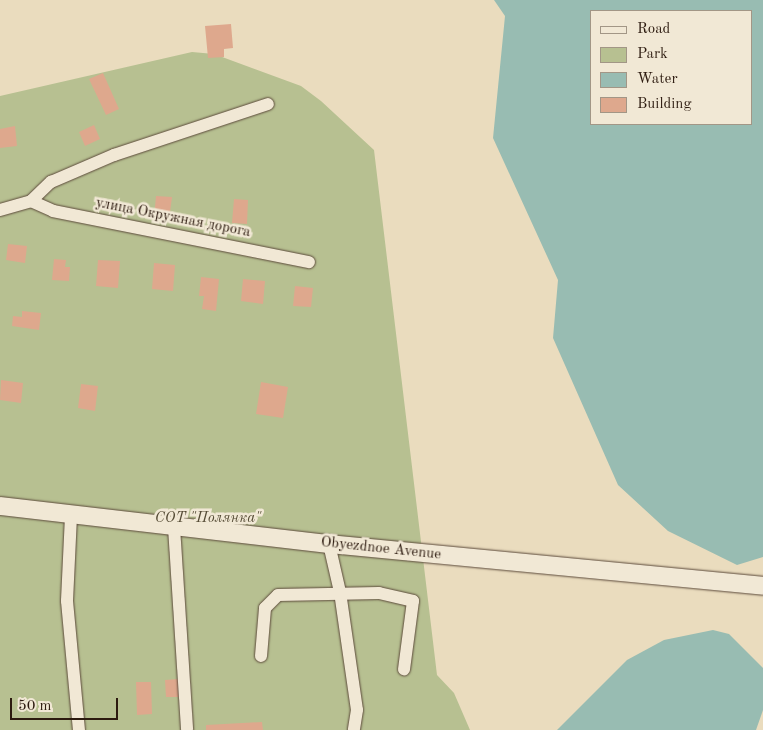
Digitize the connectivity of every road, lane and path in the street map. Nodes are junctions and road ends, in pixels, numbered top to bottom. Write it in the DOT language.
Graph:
graph roads {
  1 [pos="268,104"];
  2 [pos="31,201"];
  3 [pos="0,210"];
  4 [pos="309,262"];
  5 [pos="0,506"];
  6 [pos="71,516"];
  7 [pos="174,526"];
  8 [pos="329,544"];
  9 [pos="763,586"];
  10 [pos="340,592"];
  11 [pos="261,656"];
  12 [pos="404,669"];
  13 [pos="79,730"];
  14 [pos="187,730"];
  15 [pos="354,730"];
  1 -- 2 [label="street"];
  2 -- 3 [label="street"];
  2 -- 4 [label="street, улица Окружная дорога"];
  5 -- 6 [label="main road, Obyezdnoe Avenue"];
  6 -- 7 [label="main road, Obyezdnoe Avenue"];
  6 -- 13 [label="street"];
  7 -- 8 [label="main road, Obyezdnoe Avenue"];
  7 -- 14 [label="street"];
  8 -- 9 [label="main road, Obyezdnoe Avenue"];
  8 -- 10 [label="street"];
  10 -- 11 [label="street"];
  10 -- 12 [label="street"];
  10 -- 15 [label="street"];
}
